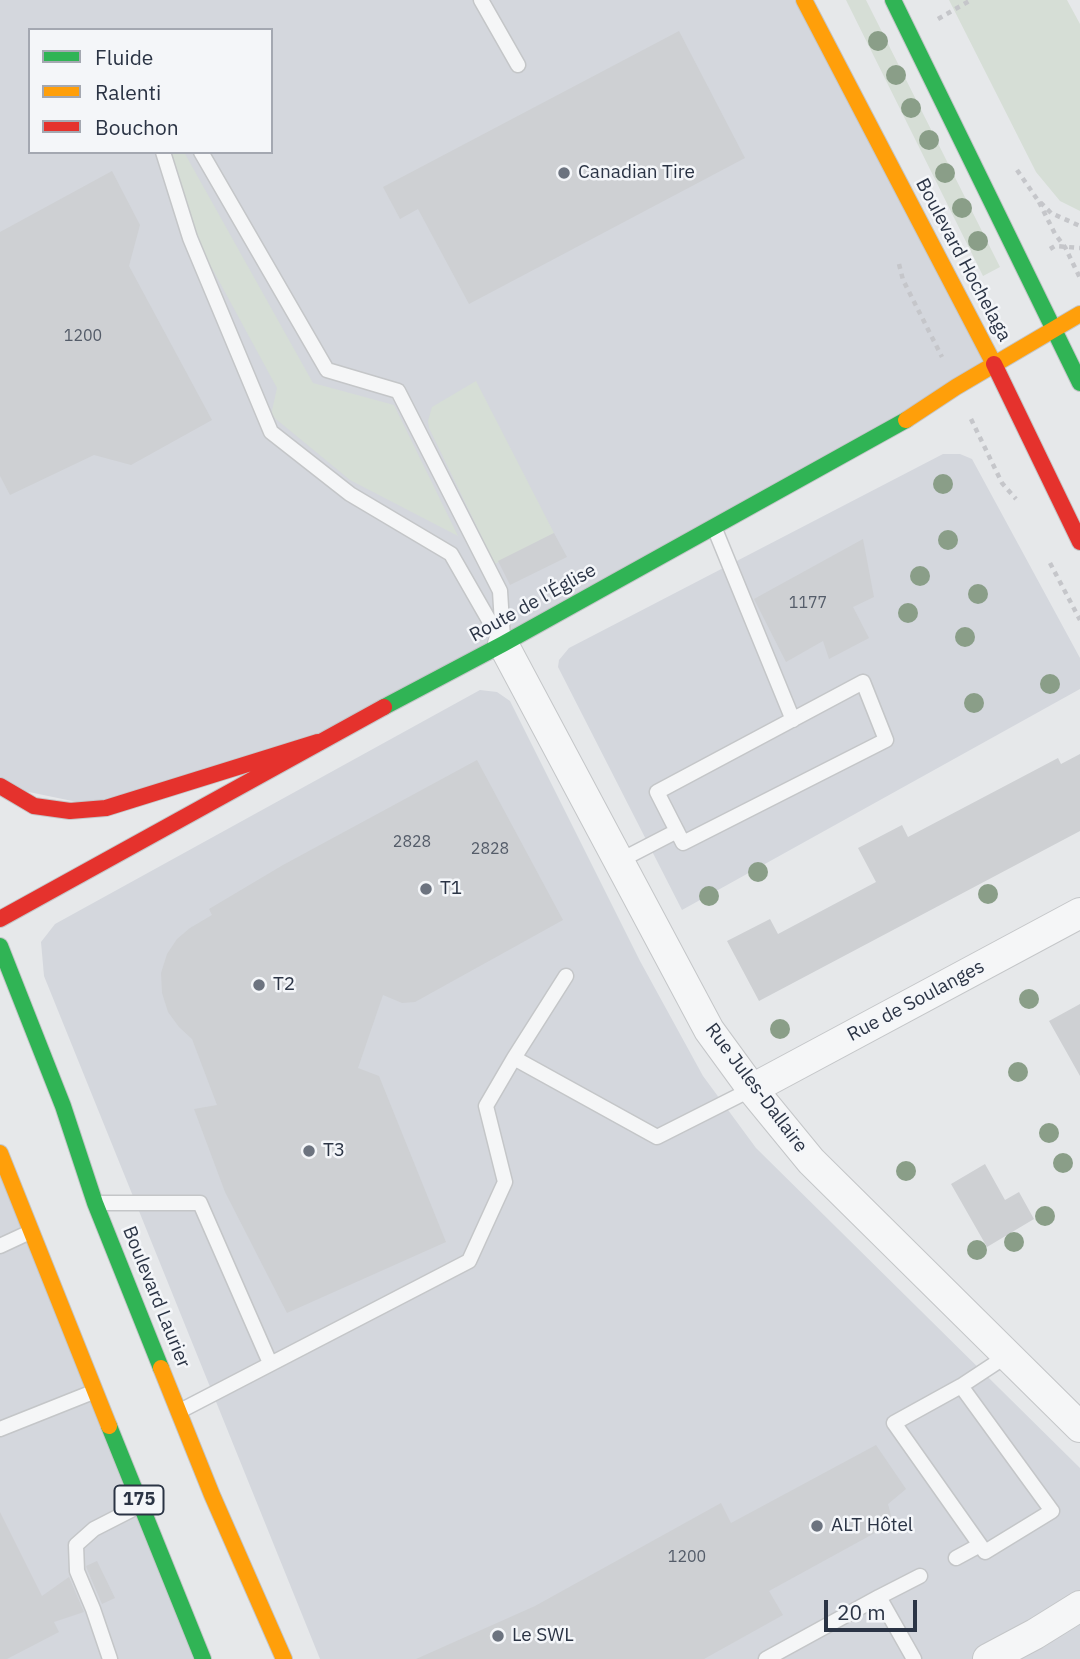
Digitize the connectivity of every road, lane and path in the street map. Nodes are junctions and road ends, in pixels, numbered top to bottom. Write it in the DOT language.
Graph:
graph roads {
  1 [pos="481,0"];
  2 [pos="804,0"];
  3 [pos="892,0"];
  4 [pos="934,9"];
  5 [pos="944,29"];
  6 [pos="519,65"];
  7 [pos="164,154"];
  8 [pos="202,154"];
  9 [pos="1012,163"];
  10 [pos="1037,199"];
  11 [pos="1080,226"];
  12 [pos="1080,278"];
  13 [pos="922,314"];
  14 [pos="1080,314"];
  15 [pos="1056,330"];
  16 [pos="995,366"];
  17 [pos="1080,383"];
  18 [pos="956,387"];
  19 [pos="1020,506"];
  20 [pos="713,526"];
  21 [pos="1080,541"];
  22 [pos="1044,552"];
  23 [pos="1080,620"];
  24 [pos="503,644"];
  25 [pos="793,720"];
  26 [pos="318,742"];
  27 [pos="0,786"];
  28 [pos="677,831"];
  29 [pos="619,861"];
  30 [pos="1080,913"];
  31 [pos="0,919"];
  32 [pos="0,946"];
  33 [pos="566,976"];
  34 [pos="514,1058"];
  35 [pos="752,1089"];
  36 [pos="0,1153"];
  37 [pos="95,1203"];
  38 [pos="32,1232"];
  39 [pos="0,1246"];
  40 [pos="1008,1355"];
  41 [pos="271,1363"];
  42 [pos="961,1386"];
  43 [pos="95,1391"];
  44 [pos="179,1412"];
  45 [pos="1080,1427"];
  46 [pos="0,1429"];
  47 [pos="141,1505"];
  48 [pos="980,1545"];
  49 [pos="956,1558"];
  50 [pos="920,1576"];
  51 [pos="879,1597"];
  52 [pos="1080,1606"];
  53 [pos="110,1659"];
  54 [pos="203,1659"];
  55 [pos="284,1659"];
  56 [pos="766,1659"];
  57 [pos="914,1659"];
  58 [pos="988,1659"];
  1 -- 6 [label="lane"];
  2 -- 16 [label="main road, Boulevard Hochelaga"];
  3 -- 15 [label="main road"];
  4 -- 5 [label="path"];
  7 -- 24 [label="lane"];
  8 -- 24 [label="lane"];
  9 -- 10 [label="path"];
  10 -- 11 [label="path"];
  10 -- 12 [label="path"];
  13 -- 18 [label="path"];
  14 -- 15 [label="main road, Route de l'Église"];
  15 -- 16 [label="main road, Route de l'Église"];
  15 -- 17 [label="main road"];
  16 -- 18 [label="main road, Route de l'Église"];
  16 -- 21 [label="main road, Boulevard Hochelaga"];
  18 -- 19 [label="path"];
  18 -- 20 [label="main road, Route de l'Église"];
  20 -- 24 [label="main road, Route de l'Église"];
  20 -- 25 [label="lane"];
  22 -- 23 [label="path"];
  24 -- 26 [label="main road, Route de l'Église"];
  24 -- 29 [label="street, Rue Jules-Dallaire"];
  25 -- 28 [label="lane"];
  25 -- 28 [label="lane"];
  26 -- 27 [label="main road"];
  26 -- 31 [label="main road, Route de l'Église"];
  28 -- 29 [label="lane"];
  29 -- 35 [label="street, Rue Jules-Dallaire"];
  30 -- 35 [label="street, Rue de Soulanges"];
  32 -- 37 [label="main road, Boulevard Laurier"];
  33 -- 34 [label="lane"];
  34 -- 35 [label="lane"];
  34 -- 41 [label="lane"];
  35 -- 40 [label="street, Rue Jules-Dallaire"];
  36 -- 38 [label="main road, 175"];
  37 -- 41 [label="lane"];
  37 -- 44 [label="main road, Boulevard Laurier"];
  38 -- 39 [label="lane"];
  38 -- 43 [label="main road, 175"];
  40 -- 42 [label="lane"];
  40 -- 45 [label="street, Rue Jules-Dallaire"];
  41 -- 44 [label="lane"];
  42 -- 48 [label="lane"];
  42 -- 48 [label="lane"];
  43 -- 46 [label="lane"];
  43 -- 47 [label="main road, 175"];
  44 -- 55 [label="main road, Boulevard Laurier"];
  47 -- 53 [label="lane"];
  47 -- 54 [label="main road, 175"];
  48 -- 49 [label="lane"];
  50 -- 51 [label="lane"];
  51 -- 56 [label="lane"];
  51 -- 57 [label="lane"];
  52 -- 58 [label="street"];
}
